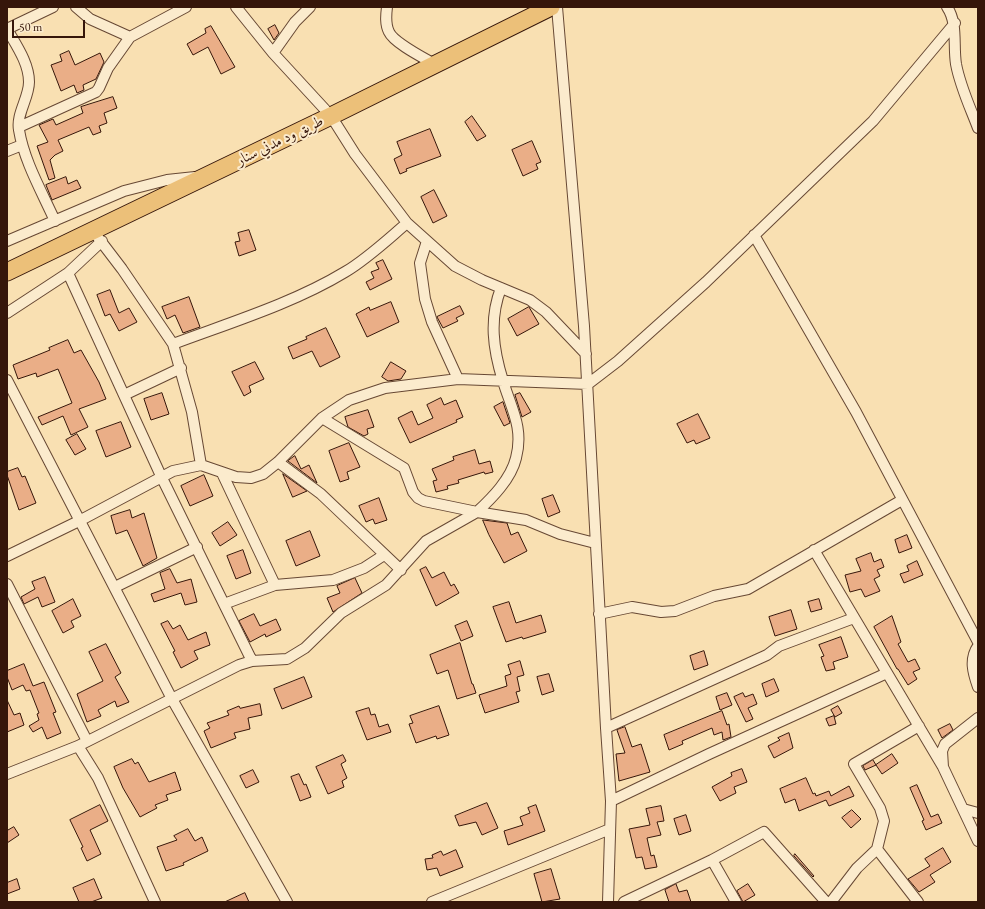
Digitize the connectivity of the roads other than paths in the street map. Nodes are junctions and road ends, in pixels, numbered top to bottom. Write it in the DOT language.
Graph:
graph roads {
  1 [pos="53,7"];
  2 [pos="76,7"];
  3 [pos="186,7"];
  4 [pos="236,7"];
  5 [pos="310,7"];
  6 [pos="387,7"];
  7 [pos="551,7"];
  8 [pos="556,7"];
  9 [pos="947,7"];
  10 [pos="955,23"];
  11 [pos="7,29"];
  12 [pos="130,37"];
  13 [pos="273,53"];
  14 [pos="436,65"];
  15 [pos="332,116"];
  16 [pos="19,128"];
  17 [pos="978,128"];
  18 [pos="22,145"];
  19 [pos="7,151"];
  20 [pos="210,175"];
  21 [pos="55,220"];
  22 [pos="406,223"];
  23 [pos="754,235"];
  24 [pos="97,236"];
  25 [pos="7,241"];
  26 [pos="427,241"];
  27 [pos="7,272"];
  28 [pos="68,273"];
  29 [pos="501,288"];
  30 [pos="7,313"];
  31 [pos="173,344"];
  32 [pos="586,354"];
  33 [pos="181,368"];
  34 [pos="458,379"];
  35 [pos="7,380"];
  36 [pos="503,381"];
  37 [pos="588,384"];
  38 [pos="124,395"];
  39 [pos="322,418"];
  40 [pos="278,462"];
  41 [pos="201,465"];
  42 [pos="222,473"];
  43 [pos="161,476"];
  44 [pos="902,500"];
  45 [pos="477,512"];
  46 [pos="81,520"];
  47 [pos="595,543"];
  48 [pos="197,547"];
  49 [pos="814,550"];
  50 [pos="384,555"];
  51 [pos="7,556"];
  52 [pos="401,570"];
  53 [pos="7,584"];
  54 [pos="275,585"];
  55 [pos="115,587"];
  56 [pos="224,604"];
  57 [pos="600,614"];
  58 [pos="854,618"];
  59 [pos="978,642"];
  60 [pos="978,646"];
  61 [pos="252,661"];
  62 [pos="887,673"];
  63 [pos="976,679"];
  64 [pos="978,687"];
  65 [pos="172,699"];
  66 [pos="978,718"];
  67 [pos="919,726"];
  68 [pos="606,728"];
  69 [pos="87,741"];
  70 [pos="78,746"];
  71 [pos="943,767"];
  72 [pos="7,774"];
  73 [pos="611,801"];
  74 [pos="963,809"];
  75 [pos="978,813"];
  76 [pos="610,829"];
  77 [pos="978,841"];
  78 [pos="877,849"];
  79 [pos="712,860"];
  80 [pos="155,902"];
  81 [pos="287,902"];
  82 [pos="432,902"];
  83 [pos="608,902"];
  84 [pos="624,902"];
  85 [pos="736,902"];
  86 [pos="826,902"];
  87 [pos="831,902"];
  88 [pos="918,902"];
  1 -- 11 [label="street"];
  2 -- 12 [label="street"];
  3 -- 12 [label="street"];
  4 -- 13 [label="street"];
  5 -- 13 [label="street"];
  6 -- 14 [label="street"];
  7 -- 14 [label="highway, طريق ود مدني سنار"];
  8 -- 32 [label="street"];
  9 -- 10 [label="street"];
  10 -- 17 [label="street"];
  10 -- 23 [label="street"];
  11 -- 16 [label="street"];
  12 -- 16 [label="street"];
  13 -- 15 [label="street"];
  14 -- 15 [label="highway, طريق ود مدني سنار"];
  15 -- 20 [label="highway, طريق ود مدني سنار"];
  15 -- 22 [label="street"];
  16 -- 18 [label="street"];
  18 -- 19 [label="street"];
  18 -- 21 [label="street"];
  20 -- 21 [label="street"];
  20 -- 24 [label="highway, طريق ود مدني سنار"];
  21 -- 25 [label="street"];
  22 -- 26 [label="street"];
  22 -- 31 [label="street"];
  23 -- 37 [label="street"];
  23 -- 44 [label="street"];
  24 -- 27 [label="highway, طريق ود مدني سنار"];
  24 -- 28 [label="street"];
  24 -- 31 [label="street"];
  26 -- 29 [label="street"];
  26 -- 34 [label="street"];
  28 -- 30 [label="street"];
  28 -- 38 [label="street"];
  29 -- 32 [label="street"];
  29 -- 36 [label="street"];
  31 -- 33 [label="street"];
  32 -- 37 [label="street"];
  33 -- 38 [label="street"];
  33 -- 41 [label="street"];
  34 -- 36 [label="street"];
  34 -- 39 [label="street"];
  35 -- 46 [label="street"];
  36 -- 37 [label="street"];
  36 -- 45 [label="street"];
  37 -- 47 [label="street"];
  38 -- 43 [label="street"];
  39 -- 40 [label="street"];
  39 -- 45 [label="street"];
  40 -- 42 [label="street"];
  40 -- 50 [label="street"];
  41 -- 42 [label="street"];
  41 -- 43 [label="street"];
  42 -- 54 [label="street"];
  43 -- 46 [label="street"];
  43 -- 48 [label="street"];
  44 -- 49 [label="street"];
  44 -- 59 [label="street"];
  45 -- 47 [label="street"];
  45 -- 52 [label="street"];
  46 -- 51 [label="street"];
  46 -- 55 [label="street"];
  47 -- 57 [label="street"];
  48 -- 55 [label="street"];
  48 -- 56 [label="street"];
  49 -- 57 [label="street"];
  49 -- 58 [label="street"];
  50 -- 52 [label="street"];
  50 -- 54 [label="street"];
  52 -- 61 [label="street"];
  53 -- 69 [label="street"];
  54 -- 56 [label="street"];
  55 -- 65 [label="street"];
  56 -- 61 [label="street"];
  57 -- 68 [label="street"];
  58 -- 62 [label="street"];
  58 -- 68 [label="street"];
  60 -- 63 [label="street"];
  61 -- 65 [label="street"];
  62 -- 67 [label="street"];
  62 -- 73 [label="street"];
  63 -- 64 [label="street"];
  65 -- 69 [label="street"];
  65 -- 81 [label="street"];
  66 -- 71 [label="street"];
  67 -- 71 [label="street"];
  67 -- 78 [label="street"];
  68 -- 73 [label="street"];
  69 -- 70 [label="street"];
  70 -- 72 [label="street"];
  70 -- 80 [label="street"];
  71 -- 74 [label="street"];
  73 -- 76 [label="street"];
  74 -- 75 [label="street"];
  74 -- 77 [label="street"];
  76 -- 82 [label="street"];
  76 -- 83 [label="street"];
  78 -- 87 [label="street"];
  78 -- 88 [label="street"];
  79 -- 84 [label="street"];
  79 -- 85 [label="street"];
  79 -- 86 [label="street"];
}
